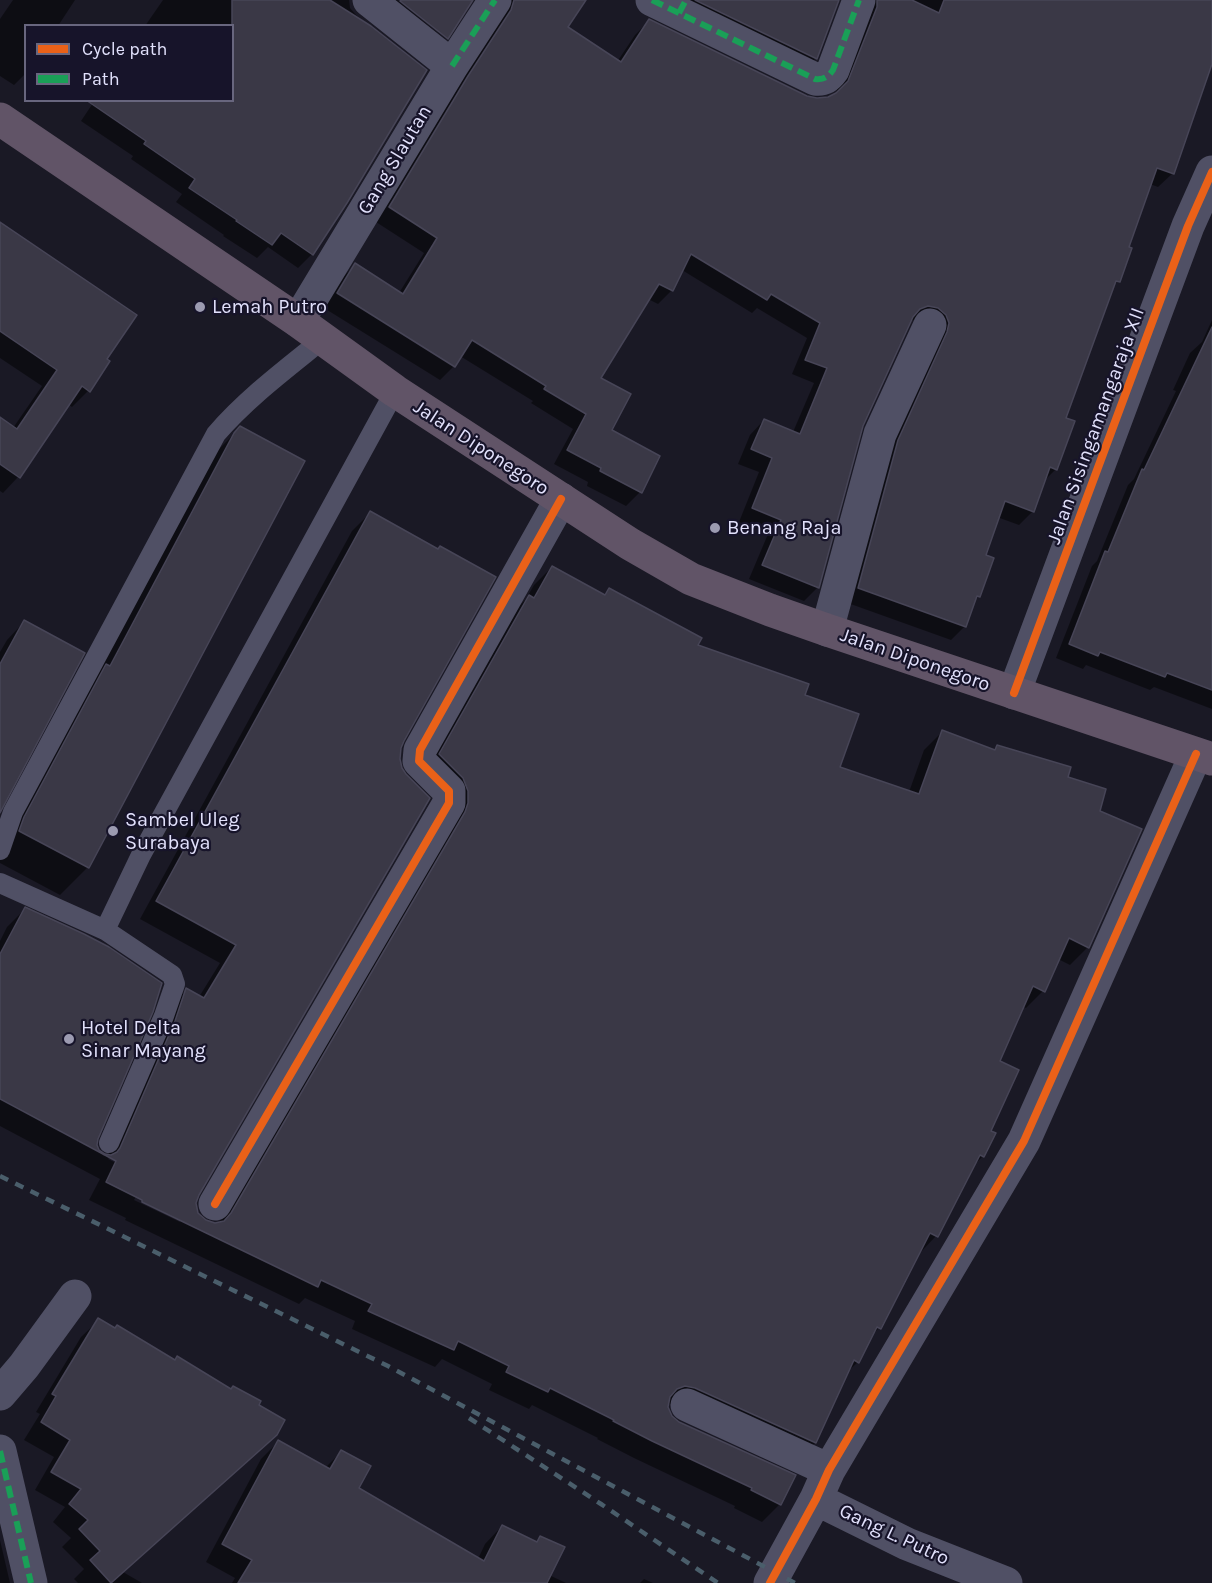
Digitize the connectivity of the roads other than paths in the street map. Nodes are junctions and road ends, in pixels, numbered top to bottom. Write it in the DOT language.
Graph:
graph roads {
  1 [pos="369,0"];
  2 [pos="495,0"];
  3 [pos="859,0"];
  4 [pos="672,4"];
  5 [pos="452,66"];
  6 [pos="0,119"];
  7 [pos="1212,172"];
  8 [pos="930,325"];
  9 [pos="310,330"];
  10 [pos="394,391"];
  11 [pos="561,499"];
  12 [pos="827,630"];
  13 [pos="1014,693"];
  14 [pos="1204,757"];
  15 [pos="0,850"];
  16 [pos="0,883"];
  17 [pos="105,930"];
  18 [pos="109,1143"];
  19 [pos="215,1204"];
  20 [pos="75,1296"];
  21 [pos="1,1393"];
  22 [pos="687,1405"];
  23 [pos="0,1451"];
  24 [pos="829,1470"];
  25 [pos="816,1499"];
  26 [pos="31,1583"];
  27 [pos="770,1583"];
  28 [pos="1006,1583"];
  1 -- 5 [label="street"];
  2 -- 5 [label="street, Gang Slautan"];
  3 -- 4 [label="street"];
  5 -- 9 [label="street, Gang Slautan"];
  6 -- 9 [label="highway, Jalan Diponegoro"];
  7 -- 13 [label="street, Jalan Sisingamangaraja XII"];
  8 -- 12 [label="street"];
  9 -- 10 [label="highway, Jalan Diponegoro"];
  9 -- 15 [label="lane"];
  10 -- 11 [label="highway, Jalan Diponegoro"];
  10 -- 17 [label="lane"];
  11 -- 12 [label="highway, Jalan Diponegoro"];
  11 -- 19 [label="street"];
  12 -- 13 [label="highway, Jalan Diponegoro"];
  13 -- 14 [label="highway, Jalan Diponegoro"];
  14 -- 24 [label="street"];
  16 -- 17 [label="lane"];
  17 -- 18 [label="lane"];
  20 -- 21 [label="street"];
  22 -- 24 [label="street"];
  23 -- 26 [label="street"];
  24 -- 25 [label="street"];
  25 -- 27 [label="street"];
  25 -- 28 [label="street, Gang L. Putro"];
}
